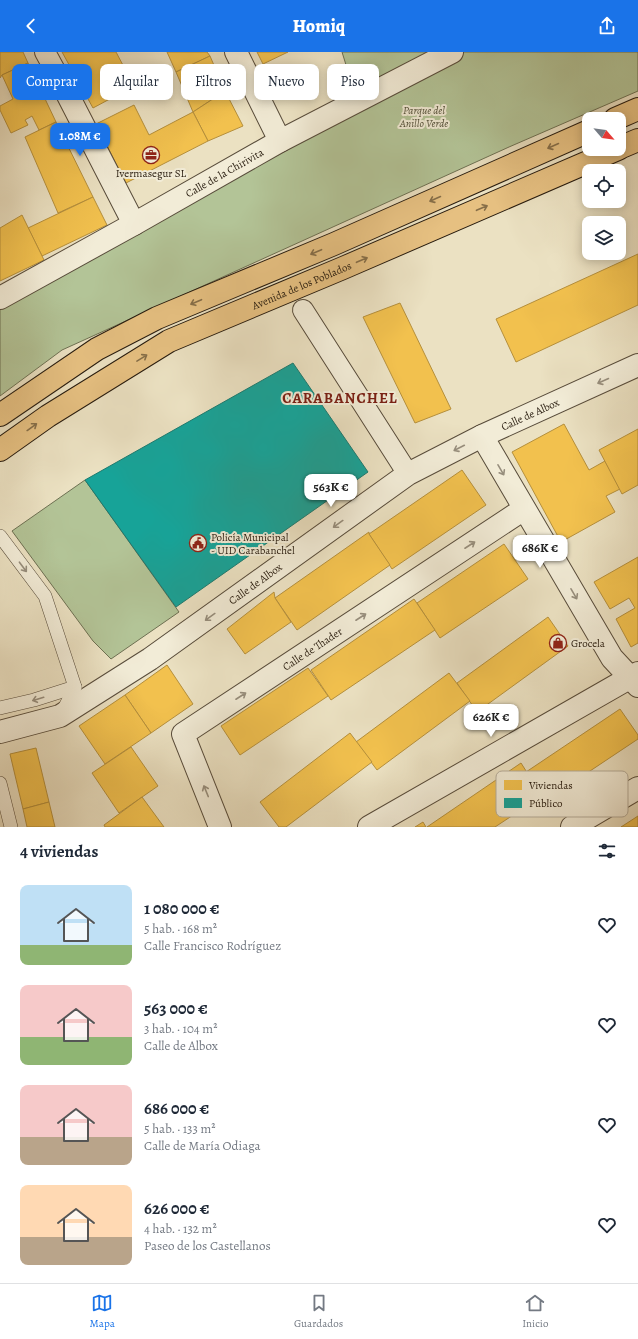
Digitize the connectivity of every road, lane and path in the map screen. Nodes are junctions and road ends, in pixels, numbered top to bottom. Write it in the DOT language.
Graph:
graph roads {
  1 [pos="45,52"];
  2 [pos="236,52"];
  3 [pos="445,54"];
  4 [pos="52,64"];
  5 [pos="70,100"];
  6 [pos="638,109"];
  7 [pos="626,114"];
  8 [pos="582,134"];
  9 [pos="638,140"];
  10 [pos="280,141"];
  11 [pos="626,145"];
  12 [pos="602,156"];
  13 [pos="134,224"];
  14 [pos="0,298"];
  15 [pos="303,310"];
  16 [pos="638,365"];
  17 [pos="0,416"];
  18 [pos="482,436"];
  19 [pos="0,450"];
  20 [pos="408,474"];
  21 [pos="524,509"];
  22 [pos="0,536"];
  23 [pos="635,679"];
  24 [pos="75,687"];
  25 [pos="0,708"];
  26 [pos="60,716"];
  27 [pos="0,732"];
  28 [pos="0,782"];
  29 [pos="638,788"];
  30 [pos="628,794"];
  31 [pos="589,817"];
  32 [pos="11,827"];
  33 [pos="220,827"];
  34 [pos="369,827"];
  35 [pos="572,827"];
  1 -- 4 [label="street"];
  2 -- 10 [label="street"];
  3 -- 10 [label="street, Calle de la Chirivita"];
  5 -- 13 [label="street"];
  6 -- 7 [label="main road"];
  8 -- 17 [label="main road, one-way"];
  9 -- 11 [label="main road, Avenida de los Poblados"];
  10 -- 13 [label="street, Calle de la Chirivita"];
  19 -- 12 [label="main road, Avenida de los Poblados, one-way"];
  13 -- 14 [label="street, Calle de la Chirivita"];
  15 -- 20 [label="street"];
  16 -- 18 [label="street, Calle de Albox, one-way"];
  18 -- 20 [label="street, Calle de Albox, one-way"];
  18 -- 21 [label="street, one-way"];
  20 -- 26 [label="street, Calle de Albox, one-way"];
  21 -- 23 [label="street, one-way"];
  33 -- 21 [label="street, Calle de Thader, one-way"];
  22 -- 24 [label="lane, one-way"];
  23 -- 34 [label="street"];
  24 -- 25 [label="lane, one-way"];
  24 -- 26 [label="lane"];
  26 -- 27 [label="street, Calle de Albox"];
  28 -- 32 [label="lane"];
  29 -- 30 [label="street"];
  31 -- 35 [label="street"];
}
